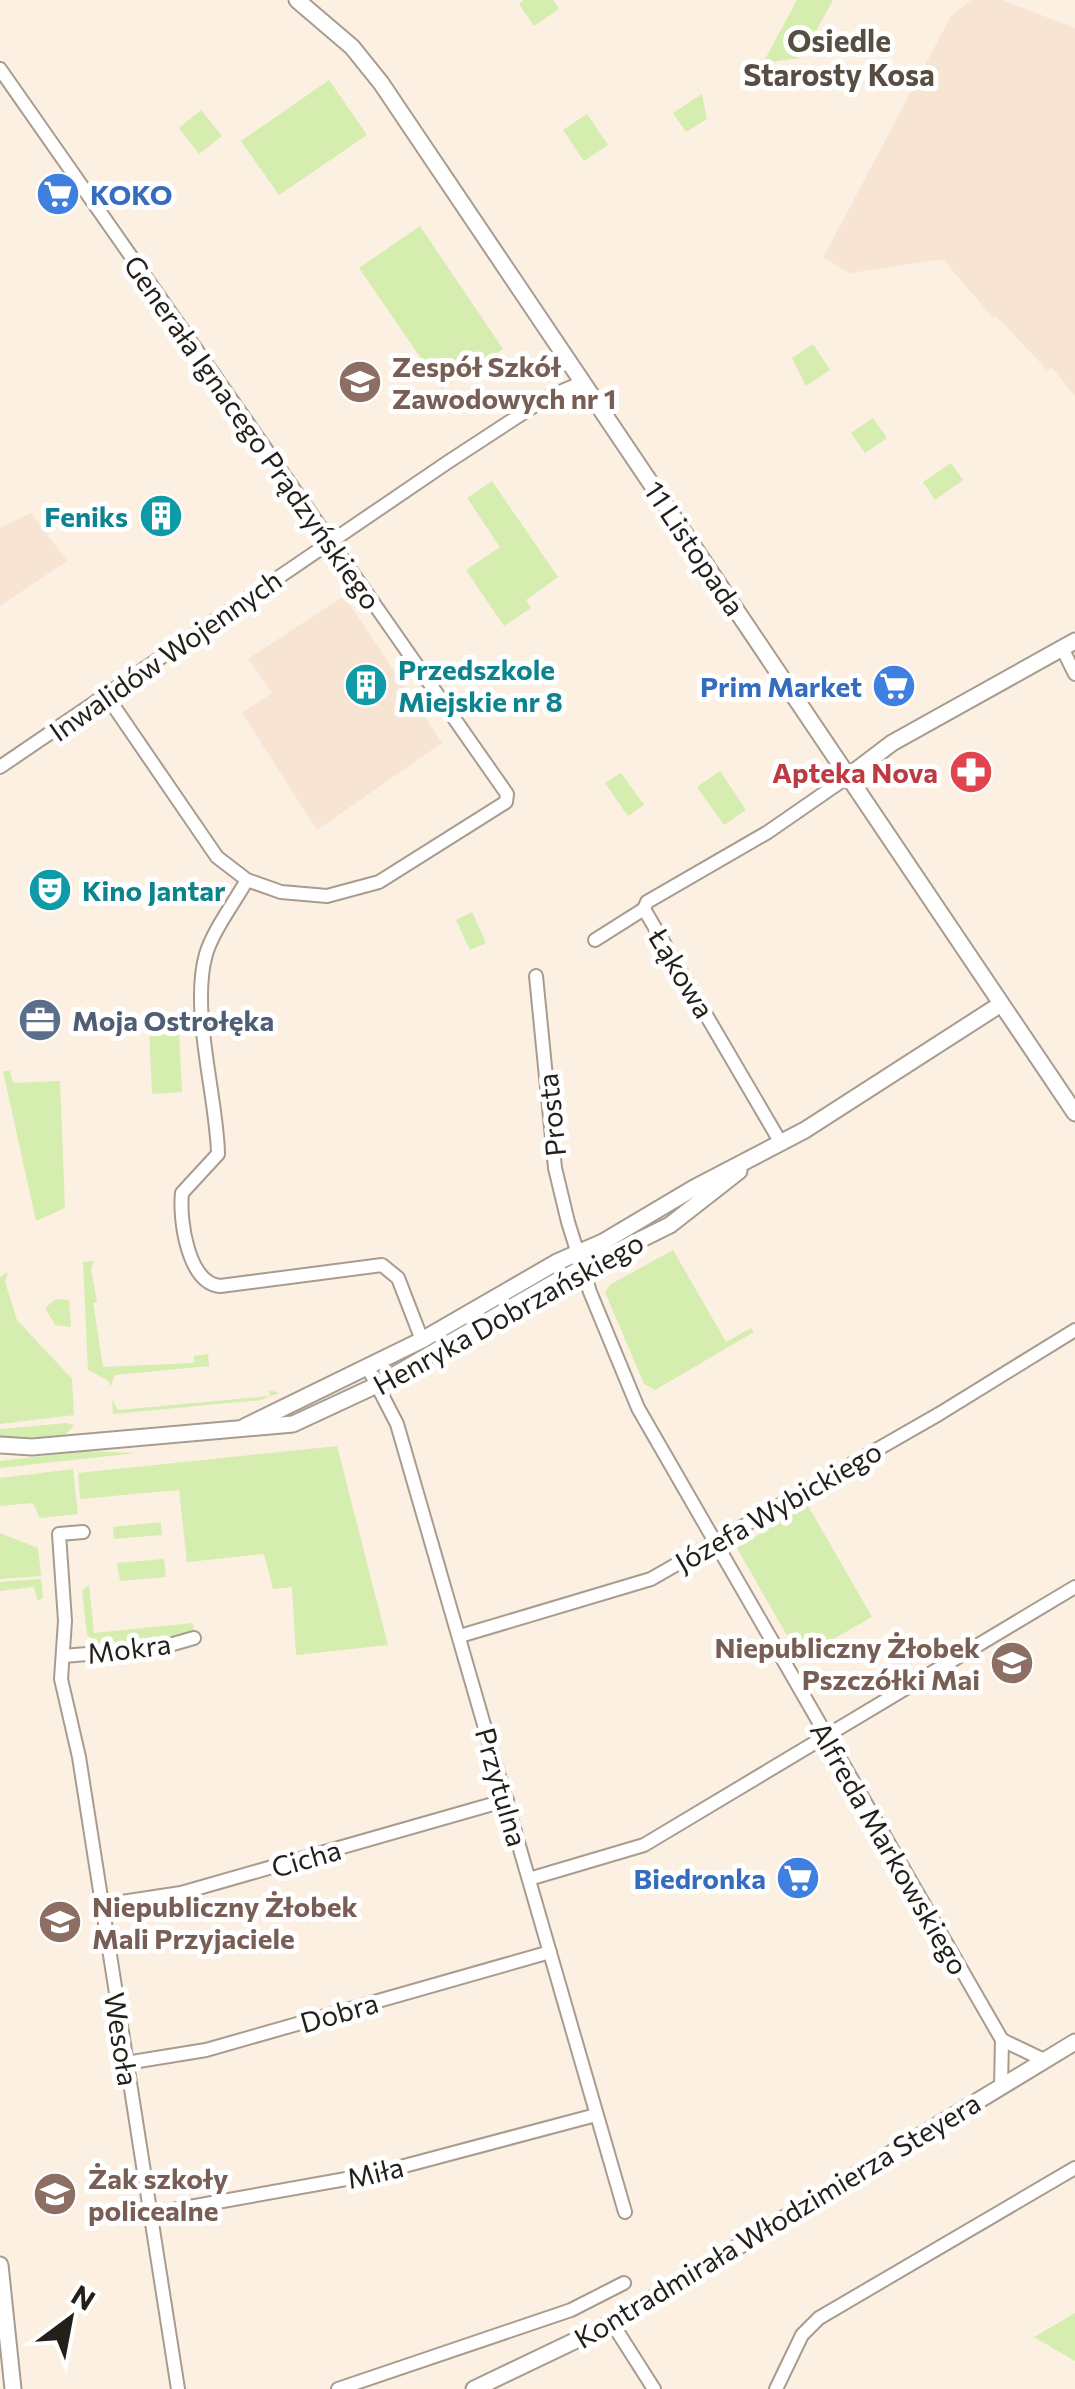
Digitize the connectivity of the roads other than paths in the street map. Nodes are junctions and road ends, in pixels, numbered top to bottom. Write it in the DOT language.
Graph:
graph roads {
  1 [pos="296,0"];
  2 [pos="0,70"];
  3 [pos="584,382"];
  4 [pos="329,541"];
  5 [pos="1068,645"];
  6 [pos="1075,674"];
  7 [pos="106,695"];
  8 [pos="0,767"];
  9 [pos="846,778"];
  10 [pos="247,880"];
  11 [pos="644,908"];
  12 [pos="595,940"];
  13 [pos="536,976"];
  14 [pos="1001,1004"];
  15 [pos="1074,1107"];
  16 [pos="781,1144"];
  17 [pos="754,1158"];
  18 [pos="578,1252"];
  19 [pos="584,1271"];
  20 [pos="1075,1330"];
  21 [pos="422,1340"];
  22 [pos="367,1366"];
  23 [pos="377,1385"];
  24 [pos="244,1428"];
  25 [pos="0,1445"];
  26 [pos="32,1447"];
  27 [pos="0,1456"];
  28 [pos="83,1532"];
  29 [pos="713,1544"];
  30 [pos="1075,1587"];
  31 [pos="460,1636"];
  32 [pos="194,1638"];
  33 [pos="63,1656"];
  34 [pos="825,1736"];
  35 [pos="507,1800"];
  36 [pos="529,1879"];
  37 [pos="102,1905"];
  38 [pos="550,1952"];
  39 [pos="1002,2040"];
  40 [pos="1075,2042"];
  41 [pos="1044,2060"];
  42 [pos="126,2063"];
  43 [pos="1001,2086"];
  44 [pos="596,2116"];
  45 [pos="1075,2168"];
  46 [pos="625,2212"];
  47 [pos="150,2214"];
  48 [pos="0,2264"];
  49 [pos="624,2283"];
  50 [pos="612,2323"];
  51 [pos="13,2389"];
  52 [pos="178,2389"];
  53 [pos="338,2389"];
  54 [pos="474,2389"];
  55 [pos="654,2389"];
  56 [pos="776,2389"];
  1 -- 3 [label="street, 11 Listopada"];
  2 -- 4 [label="street, Generała Ignacego Prądzyńskiego"];
  3 -- 4 [label="street, Inwalidów Wojennych"];
  3 -- 9 [label="street, 11 Listopada"];
  4 -- 7 [label="street, Inwalidów Wojennych"];
  4 -- 10 [label="street, Generała Ignacego Prądzyńskiego"];
  5 -- 6 [label="street"];
  5 -- 9 [label="street"];
  7 -- 8 [label="street, Inwalidów Wojennych"];
  7 -- 10 [label="street"];
  9 -- 11 [label="street, Łąkowa"];
  9 -- 14 [label="street, 11 Listopada"];
  10 -- 21 [label="street"];
  11 -- 12 [label="street"];
  11 -- 16 [label="street, Łąkowa"];
  13 -- 18 [label="street, Prosta"];
  14 -- 15 [label="street, 11 Listopada"];
  14 -- 16 [label="street, Henryka Dobrzańskiego"];
  16 -- 17 [label="street, Henryka Dobrzańskiego"];
  17 -- 18 [label="street, Henryka Dobrzańskiego"];
  17 -- 19 [label="street, Henryka Dobrzańskiego"];
  18 -- 19 [label="street, Alfreda Markowskiego"];
  18 -- 21 [label="street, Henryka Dobrzańskiego"];
  19 -- 23 [label="street, Henryka Dobrzańskiego"];
  19 -- 29 [label="street, Alfreda Markowskiego"];
  20 -- 29 [label="street, Józefa Wybickiego"];
  21 -- 22 [label="street, Henryka Dobrzańskiego"];
  22 -- 23 [label="street, Przytulna"];
  22 -- 24 [label="street, Henryka Dobrzańskiego"];
  23 -- 24 [label="street, Henryka Dobrzańskiego"];
  23 -- 31 [label="street, Przytulna"];
  24 -- 26 [label="street, Henryka Dobrzańskiego"];
  25 -- 26 [label="street, Henryka Dobrzańskiego"];
  26 -- 27 [label="street, Henryka Dobrzańskiego"];
  28 -- 33 [label="street, Wesoła"];
  29 -- 31 [label="street, Józefa Wybickiego"];
  29 -- 34 [label="street, Alfreda Markowskiego"];
  30 -- 34 [label="street"];
  31 -- 35 [label="street, Przytulna"];
  32 -- 33 [label="street, Mokra"];
  33 -- 37 [label="street, Wesoła"];
  34 -- 36 [label="street"];
  34 -- 39 [label="street, Alfreda Markowskiego"];
  35 -- 36 [label="street, Przytulna"];
  35 -- 37 [label="street, Cicha"];
  36 -- 38 [label="street, Przytulna"];
  37 -- 42 [label="street, Wesoła"];
  38 -- 42 [label="street, Dobra"];
  38 -- 44 [label="street, Przytulna"];
  39 -- 41 [label="street"];
  39 -- 43 [label="street"];
  40 -- 41 [label="street, Kontradmirała Włodzimierza Steyera"];
  41 -- 43 [label="street, Kontradmirała Włodzimierza Steyera"];
  42 -- 47 [label="street, Wesoła"];
  43 -- 50 [label="street, Kontradmirała Włodzimierza Steyera"];
  44 -- 46 [label="street, Przytulna"];
  44 -- 47 [label="street, Miła"];
  45 -- 56 [label="street"];
  47 -- 52 [label="street, Wesoła"];
  48 -- 51 [label="street"];
  49 -- 53 [label="street, Kontradmirała Włodzimierza Steyera"];
  50 -- 54 [label="street, Kontradmirała Włodzimierza Steyera"];
  50 -- 55 [label="street"];
}
